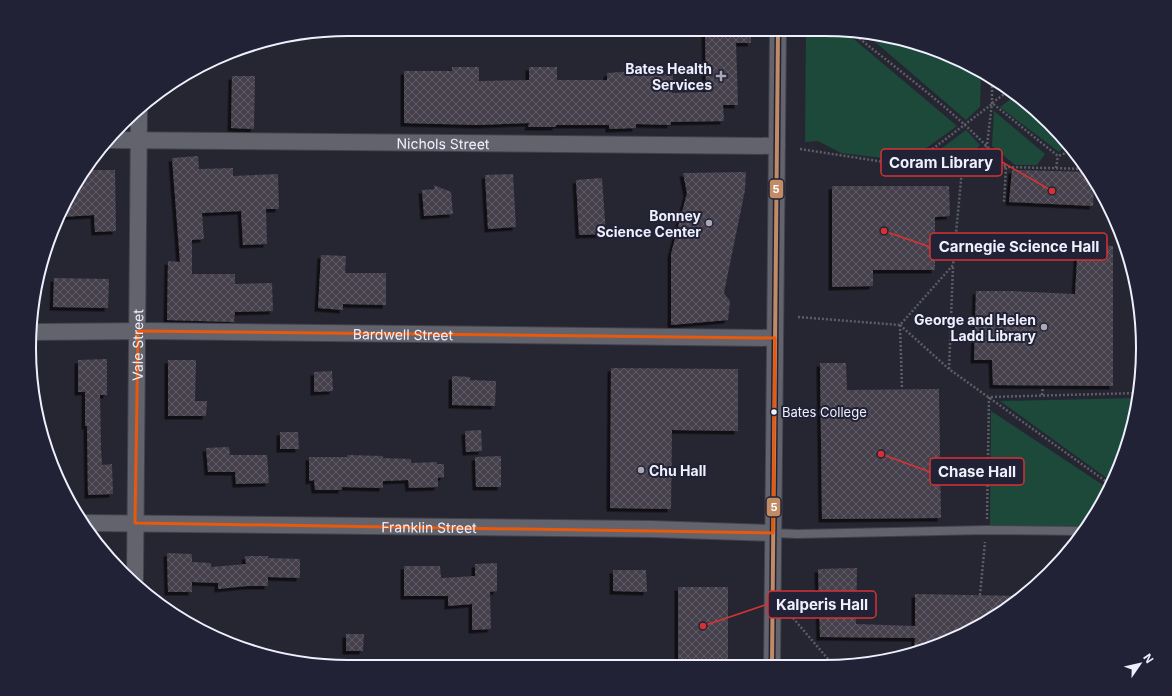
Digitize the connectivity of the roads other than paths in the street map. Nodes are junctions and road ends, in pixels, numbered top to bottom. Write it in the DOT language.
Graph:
graph roads {
  1 [pos="778,36"];
  2 [pos="139,116"];
  3 [pos="115,140"];
  4 [pos="139,141"];
  5 [pos="777,146"];
  6 [pos="138,331"];
  7 [pos="37,332"];
  8 [pos="775,338"];
  9 [pos="90,523"];
  10 [pos="134,523"];
  11 [pos="1077,531"];
  12 [pos="773,533"];
  13 [pos="134,576"];
  14 [pos="772,660"];
  1 -- 5 [label="street"];
  2 -- 4 [label="street, Vale Street"];
  3 -- 4 [label="street, Nichols Street"];
  4 -- 5 [label="street, Nichols Street"];
  4 -- 6 [label="street, Vale Street"];
  5 -- 8 [label="street"];
  6 -- 7 [label="street, Bardwell Street"];
  6 -- 8 [label="street, Bardwell Street"];
  6 -- 10 [label="street, Vale Street"];
  8 -- 12 [label="street"];
  9 -- 10 [label="street, Franklin Street"];
  10 -- 12 [label="street, Franklin Street"];
  10 -- 13 [label="street, Vale Street"];
  11 -- 12 [label="lane"];
  12 -- 14 [label="street"];
}
